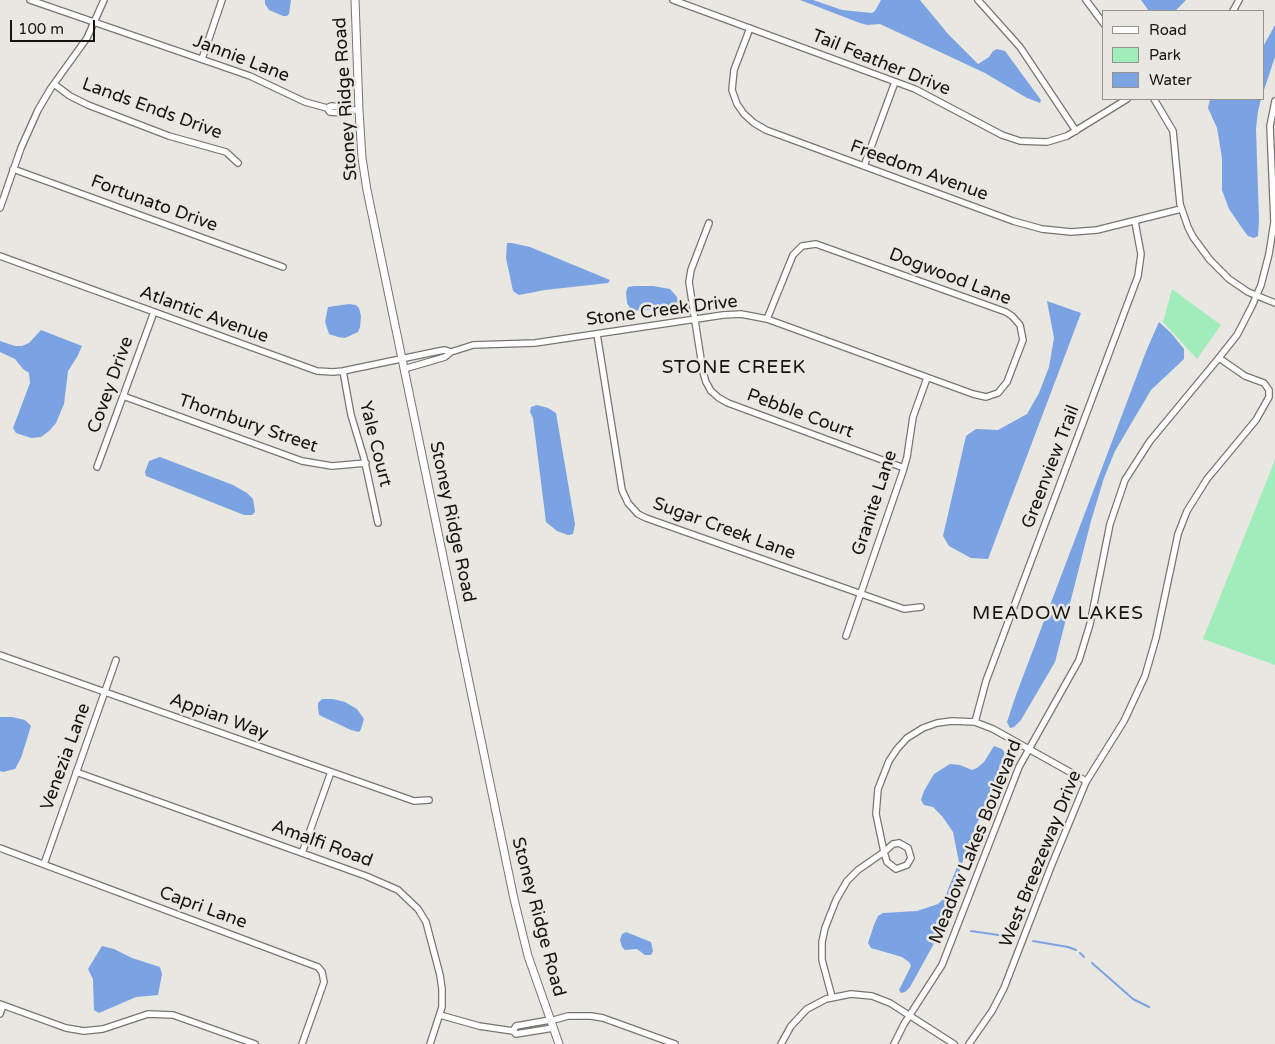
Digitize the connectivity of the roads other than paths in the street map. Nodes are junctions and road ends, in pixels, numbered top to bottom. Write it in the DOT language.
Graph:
graph roads {
  1 [pos="30,0"];
  2 [pos="104,0"];
  3 [pos="222,0"];
  4 [pos="355,0"];
  5 [pos="673,0"];
  6 [pos="978,0"];
  7 [pos="1086,0"];
  8 [pos="1102,21"];
  9 [pos="95,22"];
  10 [pos="750,28"];
  11 [pos="202,59"];
  12 [pos="895,82"];
  13 [pos="54,84"];
  14 [pos="1125,100"];
  15 [pos="1155,100"];
  16 [pos="1275,101"];
  17 [pos="359,110"];
  18 [pos="1076,131"];
  19 [pos="238,163"];
  20 [pos="1273,164"];
  21 [pos="864,166"];
  22 [pos="14,169"];
  23 [pos="0,208"];
  24 [pos="1181,209"];
  25 [pos="1135,222"];
  26 [pos="709,223"];
  27 [pos="0,256"];
  28 [pos="283,267"];
  29 [pos="1256,296"];
  30 [pos="1275,303"];
  31 [pos="154,312"];
  32 [pos="695,319"];
  33 [pos="767,319"];
  34 [pos="597,334"];
  35 [pos="451,352"];
  36 [pos="1219,358"];
  37 [pos="402,359"];
  38 [pos="404,369"];
  39 [pos="343,371"];
  40 [pos="927,378"];
  41 [pos="123,396"];
  42 [pos="366,464"];
  43 [pos="97,467"];
  44 [pos="904,468"];
  45 [pos="378,524"];
  46 [pos="860,593"];
  47 [pos="921,607"];
  48 [pos="846,636"];
  49 [pos="0,655"];
  50 [pos="116,660"];
  51 [pos="105,692"];
  52 [pos="975,722"];
  53 [pos="1028,749"];
  54 [pos="76,772"];
  55 [pos="331,772"];
  56 [pos="1086,781"];
  57 [pos="429,800"];
  58 [pos="0,848"];
  59 [pos="884,852"];
  60 [pos="302,853"];
  61 [pos="44,864"];
  62 [pos="832,997"];
  63 [pos="1,1005"];
  64 [pos="0,1014"];
  65 [pos="440,1015"];
  66 [pos="910,1016"];
  67 [pos="551,1023"];
  68 [pos="255,1044"];
  69 [pos="302,1044"];
  70 [pos="430,1044"];
  71 [pos="559,1044"];
  72 [pos="675,1044"];
  73 [pos="781,1044"];
  74 [pos="894,1044"];
  75 [pos="954,1044"];
  76 [pos="969,1044"];
  1 -- 9 [label="street, Jannie Lane"];
  2 -- 9 [label="street"];
  3 -- 11 [label="street"];
  4 -- 17 [label="street, Stoney Ridge Road"];
  5 -- 10 [label="street, Tail Feather Drive"];
  6 -- 18 [label="street"];
  7 -- 8 [label="street"];
  9 -- 11 [label="street, Jannie Lane"];
  9 -- 13 [label="street"];
  10 -- 12 [label="street, Tail Feather Drive"];
  10 -- 21 [label="street, Freedom Avenue"];
  11 -- 17 [label="street, Jannie Lane"];
  12 -- 18 [label="street, Tail Feather Drive"];
  12 -- 21 [label="street"];
  13 -- 19 [label="street, Lands Ends Drive"];
  13 -- 22 [label="street"];
  14 -- 18 [label="street, Tail Feather Drive"];
  15 -- 24 [label="street"];
  16 -- 20 [label="street, Meadow Lakes Boulevard"];
  17 -- 37 [label="street, Stoney Ridge Road"];
  20 -- 29 [label="street, Meadow Lakes Boulevard"];
  21 -- 25 [label="street, Freedom Avenue"];
  22 -- 23 [label="street"];
  22 -- 28 [label="street, Fortunato Drive"];
  24 -- 25 [label="street, Freedom Avenue"];
  24 -- 29 [label="street"];
  25 -- 52 [label="street, Greenview Trail"];
  26 -- 32 [label="street, Pebble Court"];
  27 -- 31 [label="street, Atlantic Avenue"];
  29 -- 30 [label="street"];
  29 -- 36 [label="street, Meadow Lakes Boulevard"];
  31 -- 39 [label="street, Atlantic Avenue"];
  31 -- 41 [label="street, Covey Drive"];
  32 -- 33 [label="street, Stone Creek Drive"];
  32 -- 34 [label="street, Stone Creek Drive"];
  32 -- 44 [label="street, Pebble Court"];
  33 -- 40 [label="street, Stone Creek Drive"];
  33 -- 40 [label="street, Dogwood Lane"];
  34 -- 35 [label="street, Stone Creek Drive"];
  34 -- 46 [label="street, Sugar Creek Lane"];
  35 -- 37 [label="street, Stone Creek Drive"];
  35 -- 38 [label="street, Stone Creek Drive"];
  36 -- 53 [label="street, Meadow Lakes Boulevard"];
  36 -- 56 [label="street, West Breezeway Drive"];
  37 -- 38 [label="street, Stoney Ridge Road"];
  37 -- 39 [label="street, Atlantic Avenue"];
  38 -- 67 [label="street, Stoney Ridge Road"];
  39 -- 42 [label="street, Yale Court"];
  40 -- 44 [label="street, Granite Lane"];
  41 -- 42 [label="street, Thornbury Street"];
  41 -- 43 [label="street, Covey Drive"];
  42 -- 45 [label="street, Yale Court"];
  44 -- 46 [label="street, Granite Lane"];
  46 -- 47 [label="street, Sugar Creek Lane"];
  46 -- 48 [label="street, Granite Lane"];
  49 -- 51 [label="street, Appian Way"];
  50 -- 51 [label="street, Venezia Lane"];
  51 -- 54 [label="street, Venezia Lane"];
  51 -- 55 [label="street, Appian Way"];
  52 -- 53 [label="street"];
  52 -- 59 [label="street"];
  53 -- 56 [label="street"];
  53 -- 66 [label="street, Meadow Lakes Boulevard"];
  54 -- 60 [label="street, Amalfi Road"];
  54 -- 61 [label="street, Venezia Lane"];
  55 -- 57 [label="street, Appian Way"];
  55 -- 60 [label="street"];
  56 -- 76 [label="street, West Breezeway Drive"];
  58 -- 61 [label="street, Capri Lane"];
  59 -- 59 [label="street"];
  59 -- 62 [label="street"];
  60 -- 65 [label="street, Amalfi Road"];
  61 -- 69 [label="street, Capri Lane"];
  62 -- 66 [label="street"];
  62 -- 73 [label="street"];
  63 -- 64 [label="street"];
  63 -- 68 [label="street"];
  65 -- 67 [label="street"];
  65 -- 70 [label="street, Amalfi Road"];
  66 -- 74 [label="street, Meadow Lakes Boulevard"];
  66 -- 75 [label="street"];
  67 -- 71 [label="street, Stoney Ridge Road"];
  67 -- 72 [label="street"];
}
